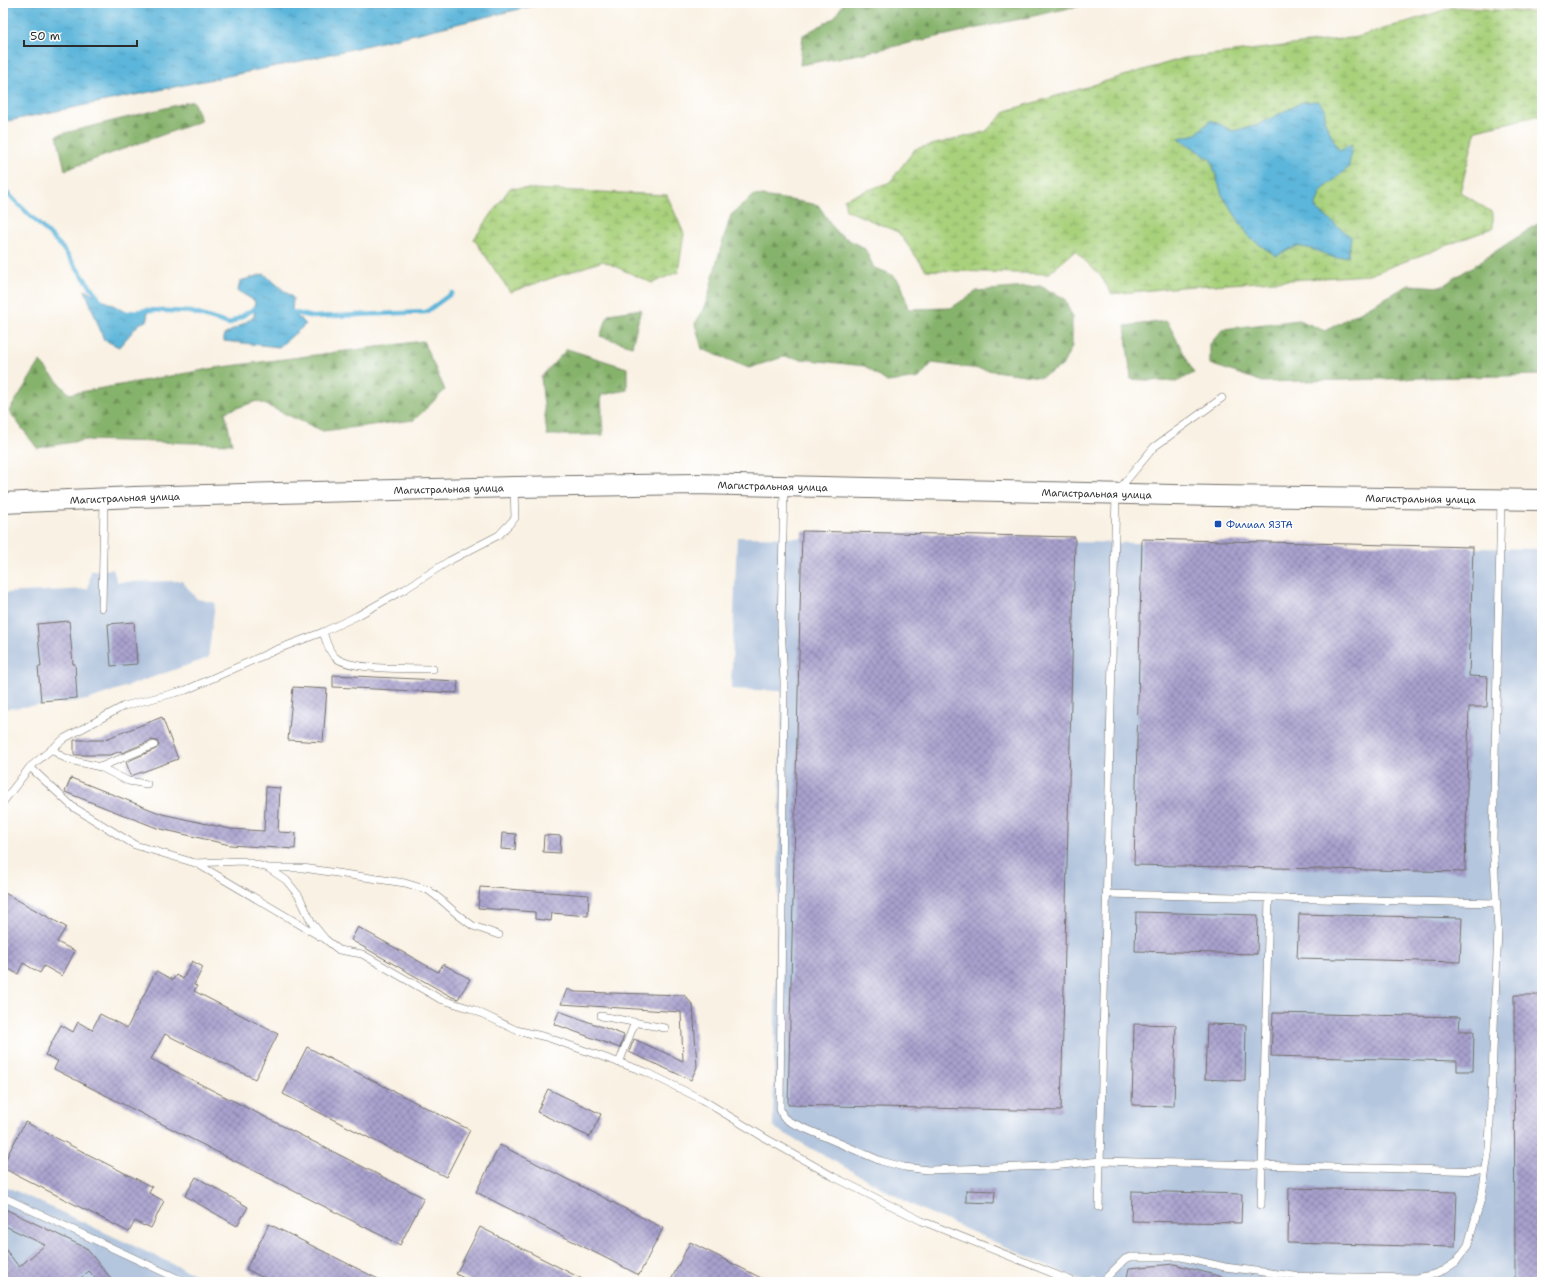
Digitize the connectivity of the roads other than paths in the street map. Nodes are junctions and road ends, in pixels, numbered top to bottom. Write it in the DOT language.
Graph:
graph roads {
  1 [pos="1222,398"];
  2 [pos="784,486"];
  3 [pos="514,487"];
  4 [pos="1116,494"];
  5 [pos="104,498"];
  6 [pos="1501,499"];
  7 [pos="1542,500"];
  8 [pos="3,503"];
  9 [pos="102,608"];
  10 [pos="323,632"];
  11 [pos="433,669"];
  12 [pos="154,745"];
  13 [pos="52,749"];
  14 [pos="100,766"];
  15 [pos="30,767"];
  16 [pos="147,784"];
  17 [pos="3,802"];
  18 [pos="195,863"];
  19 [pos="268,868"];
  20 [pos="1107,894"];
  21 [pos="1269,898"];
  22 [pos="1496,903"];
  23 [pos="499,935"];
  24 [pos="325,939"];
  25 [pos="601,1016"];
  26 [pos="635,1022"];
  27 [pos="665,1028"];
  28 [pos="619,1062"];
  29 [pos="1100,1162"];
  30 [pos="1262,1166"];
  31 [pos="1485,1171"];
  32 [pos="3,1197"];
  33 [pos="1261,1205"];
  34 [pos="1099,1207"];
  35 [pos="1106,1278"];
  36 [pos="1072,1281"];
  37 [pos="185,1282"];
  1 -- 4 [label="lane"];
  2 -- 3 [label="main road, Магистральная улица"];
  2 -- 4 [label="main road, Магистральная улица"];
  2 -- 29 [label="lane"];
  3 -- 5 [label="main road, Магистральная улица"];
  3 -- 10 [label="lane"];
  4 -- 6 [label="main road, Магистральная улица"];
  4 -- 20 [label="lane"];
  5 -- 8 [label="main road, Магистральная улица"];
  5 -- 9 [label="lane"];
  6 -- 7 [label="main road, Магистральная улица"];
  6 -- 22 [label="lane"];
  10 -- 11 [label="lane"];
  10 -- 13 [label="lane"];
  12 -- 14 [label="lane"];
  13 -- 14 [label="lane"];
  13 -- 15 [label="lane"];
  14 -- 16 [label="lane"];
  15 -- 17 [label="lane"];
  15 -- 18 [label="lane"];
  18 -- 19 [label="lane"];
  18 -- 24 [label="lane"];
  19 -- 23 [label="lane"];
  19 -- 24 [label="lane"];
  20 -- 21 [label="lane"];
  20 -- 29 [label="lane"];
  21 -- 22 [label="lane"];
  21 -- 30 [label="lane"];
  22 -- 31 [label="lane"];
  24 -- 28 [label="lane"];
  25 -- 26 [label="lane"];
  26 -- 27 [label="lane"];
  26 -- 28 [label="lane"];
  28 -- 36 [label="lane"];
  29 -- 30 [label="lane"];
  29 -- 34 [label="lane"];
  30 -- 31 [label="lane"];
  30 -- 33 [label="lane"];
  31 -- 35 [label="lane"];
  32 -- 37 [label="lane"];
}
